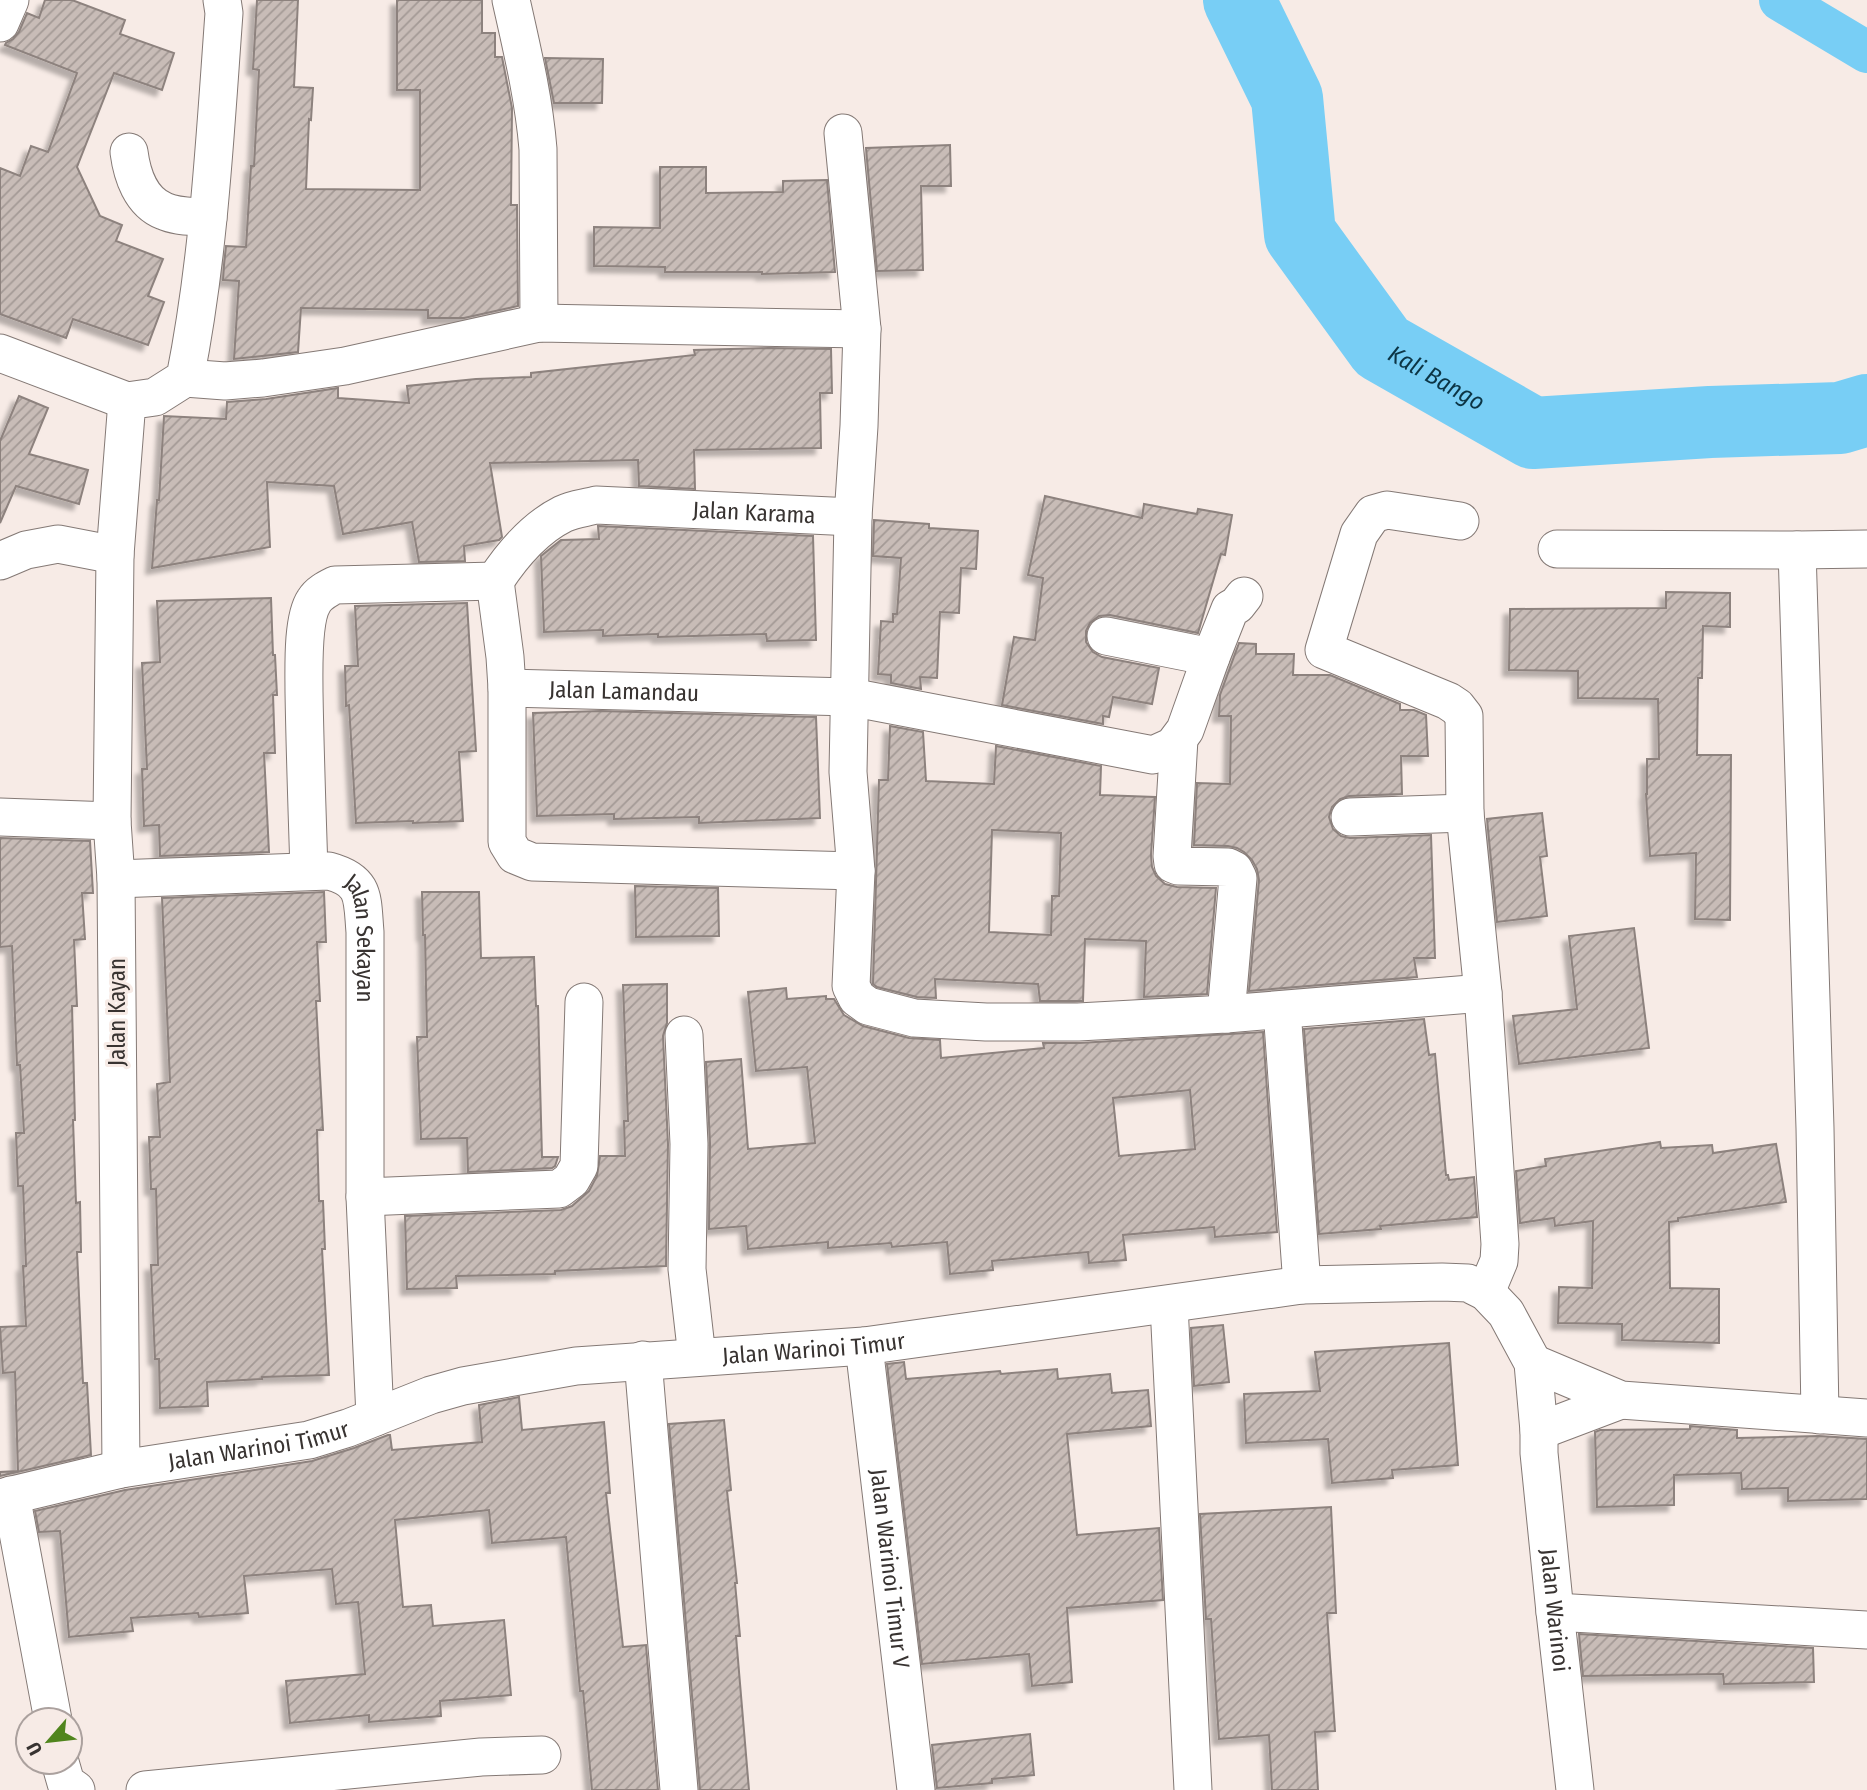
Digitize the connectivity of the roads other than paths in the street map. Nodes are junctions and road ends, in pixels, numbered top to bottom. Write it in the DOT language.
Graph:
graph roads {
  1 [pos="10,0"];
  2 [pos="222,0"];
  3 [pos="511,0"];
  4 [pos="0,23"];
  5 [pos="844,133"];
  6 [pos="129,152"];
  7 [pos="208,218"];
  8 [pos="539,323"];
  9 [pos="862,328"];
  10 [pos="0,353"];
  11 [pos="185,378"];
  12 [pos="127,401"];
  13 [pos="853,517"];
  14 [pos="1460,521"];
  15 [pos="1557,549"];
  16 [pos="1867,549"];
  17 [pos="1797,550"];
  18 [pos="115,555"];
  19 [pos="0,561"];
  20 [pos="495,581"];
  21 [pos="1244,596"];
  22 [pos="1107,636"];
  23 [pos="1211,657"];
  24 [pos="507,688"];
  25 [pos="850,697"];
  26 [pos="1179,739"];
  27 [pos="1465,813"];
  28 [pos="0,817"];
  29 [pos="1350,817"];
  30 [pos="112,821"];
  31 [pos="309,870"];
  32 [pos="856,871"];
  33 [pos="116,879"];
  34 [pos="1483,993"];
  35 [pos="584,1002"];
  36 [pos="1282,1010"];
  37 [pos="1226,1014"];
  38 [pos="684,1035"];
  39 [pos="365,1197"];
  40 [pos="1302,1285"];
  41 [pos="1486,1292"];
  42 [pos="1169,1305"];
  43 [pos="864,1346"];
  44 [pos="697,1357"];
  45 [pos="643,1360"];
  46 [pos="1533,1363"];
  47 [pos="1622,1400"];
  48 [pos="1820,1415"];
  49 [pos="375,1417"];
  50 [pos="1867,1418"];
  51 [pos="1539,1431"];
  52 [pos="121,1469"];
  53 [pos="6,1497"];
  54 [pos="1555,1612"];
  55 [pos="1867,1630"];
  56 [pos="50,1706"];
  57 [pos="542,1755"];
  58 [pos="145,1790"];
  59 [pos="679,1790"];
  60 [pos="916,1790"];
  61 [pos="1193,1790"];
  62 [pos="1575,1790"];
  1 -- 4 [label="street"];
  2 -- 7 [label="street"];
  3 -- 8 [label="street"];
  5 -- 9 [label="street"];
  6 -- 7 [label="street"];
  7 -- 11 [label="street"];
  8 -- 9 [label="street"];
  8 -- 11 [label="street"];
  9 -- 13 [label="street"];
  10 -- 12 [label="street"];
  11 -- 12 [label="street"];
  12 -- 18 [label="street, Jalan Kayan"];
  13 -- 20 [label="street, Jalan Karama"];
  13 -- 25 [label="street"];
  14 -- 27 [label="street"];
  15 -- 17 [label="street"];
  16 -- 17 [label="street"];
  17 -- 48 [label="street"];
  18 -- 19 [label="street"];
  18 -- 30 [label="street, Jalan Kayan"];
  20 -- 24 [label="street"];
  20 -- 31 [label="street, Jalan Sekayan"];
  21 -- 23 [label="street"];
  22 -- 23 [label="street"];
  23 -- 26 [label="street"];
  24 -- 25 [label="street, Jalan Lamandau"];
  24 -- 32 [label="street"];
  25 -- 26 [label="street, Jalan Lamandau"];
  25 -- 32 [label="street"];
  26 -- 37 [label="street"];
  27 -- 29 [label="street"];
  27 -- 34 [label="street"];
  28 -- 30 [label="street"];
  30 -- 33 [label="street, Jalan Kayan"];
  31 -- 33 [label="street"];
  31 -- 39 [label="street, Jalan Sekayan"];
  32 -- 37 [label="street"];
  33 -- 52 [label="street, Jalan Kayan"];
  34 -- 36 [label="street"];
  34 -- 41 [label="street"];
  35 -- 39 [label="street"];
  36 -- 37 [label="street"];
  36 -- 40 [label="street"];
  38 -- 44 [label="street"];
  39 -- 49 [label="street, Jalan Sekayan"];
  40 -- 41 [label="street, Jalan Warinoi Timur"];
  40 -- 42 [label="street, Jalan Warinoi Timur"];
  41 -- 46 [label="street"];
  42 -- 43 [label="street, Jalan Warinoi Timur"];
  42 -- 61 [label="street"];
  43 -- 44 [label="street, Jalan Warinoi Timur"];
  43 -- 60 [label="street, Jalan Warinoi Timur V"];
  44 -- 45 [label="street, Jalan Warinoi Timur"];
  45 -- 49 [label="street, Jalan Warinoi Timur"];
  45 -- 59 [label="street"];
  46 -- 47 [label="street"];
  46 -- 51 [label="street"];
  47 -- 48 [label="street"];
  47 -- 51 [label="street"];
  48 -- 50 [label="street"];
  49 -- 52 [label="street, Jalan Warinoi Timur"];
  51 -- 54 [label="street, Jalan Warinoi"];
  52 -- 53 [label="street, Jalan Warinoi Timur"];
  53 -- 56 [label="street"];
  54 -- 55 [label="street"];
  54 -- 62 [label="street, Jalan Warinoi"];
  57 -- 58 [label="street"];
}
